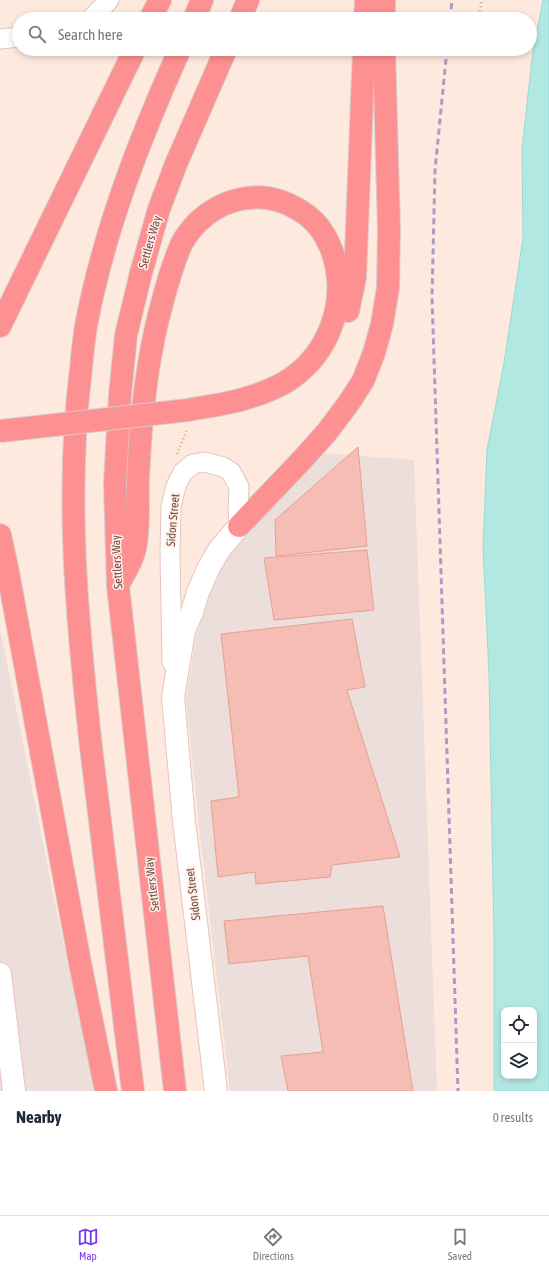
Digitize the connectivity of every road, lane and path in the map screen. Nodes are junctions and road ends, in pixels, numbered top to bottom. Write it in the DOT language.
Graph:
graph roads {
  1 [pos="110,0"];
  2 [pos="160,0"];
  3 [pos="202,0"];
  4 [pos="248,0"];
  5 [pos="366,0"];
  6 [pos="384,0"];
  7 [pos="482,0"];
  8 [pos="98,12"];
  9 [pos="154,12"];
  10 [pos="197,12"];
  11 [pos="243,12"];
  12 [pos="365,12"];
  13 [pos="384,12"];
  14 [pos="479,12"];
  15 [pos="12,38"];
  16 [pos="0,39"];
  17 [pos="132,56"];
  18 [pos="177,56"];
  19 [pos="223,56"];
  20 [pos="364,56"];
  21 [pos="384,56"];
  22 [pos="0,326"];
  23 [pos="187,420"];
  24 [pos="0,432"];
  25 [pos="0,441"];
  26 [pos="174,459"];
  27 [pos="239,526"];
  28 [pos="0,535"];
  29 [pos="118,586"];
  30 [pos="173,697"];
  31 [pos="0,974"];
  32 [pos="14,1091"];
  33 [pos="106,1091"];
  34 [pos="133,1091"];
  35 [pos="175,1091"];
  36 [pos="216,1091"];
  1 -- 8 [label="street"];
  2 -- 9 [label="highway"];
  3 -- 10 [label="highway"];
  4 -- 11 [label="highway"];
  5 -- 12 [label="highway"];
  6 -- 13 [label="highway"];
  7 -- 14 [label="path"];
  15 -- 16 [label="street"];
  17 -- 22 [label="highway"];
  18 -- 34 [label="highway"];
  19 -- 29 [label="highway, Settlers Way"];
  20 -- 23 [label="highway"];
  21 -- 27 [label="highway"];
  23 -- 24 [label="highway, bridge"];
  23 -- 25 [label="highway"];
  23 -- 26 [label="path"];
  23 -- 29 [label="highway"];
  27 -- 30 [label="street, Sidon Street"];
  27 -- 30 [label="street, Sidon Street"];
  28 -- 33 [label="highway"];
  29 -- 35 [label="highway, Settlers Way"];
  30 -- 36 [label="street, Sidon Street"];
  31 -- 32 [label="street"];
}
